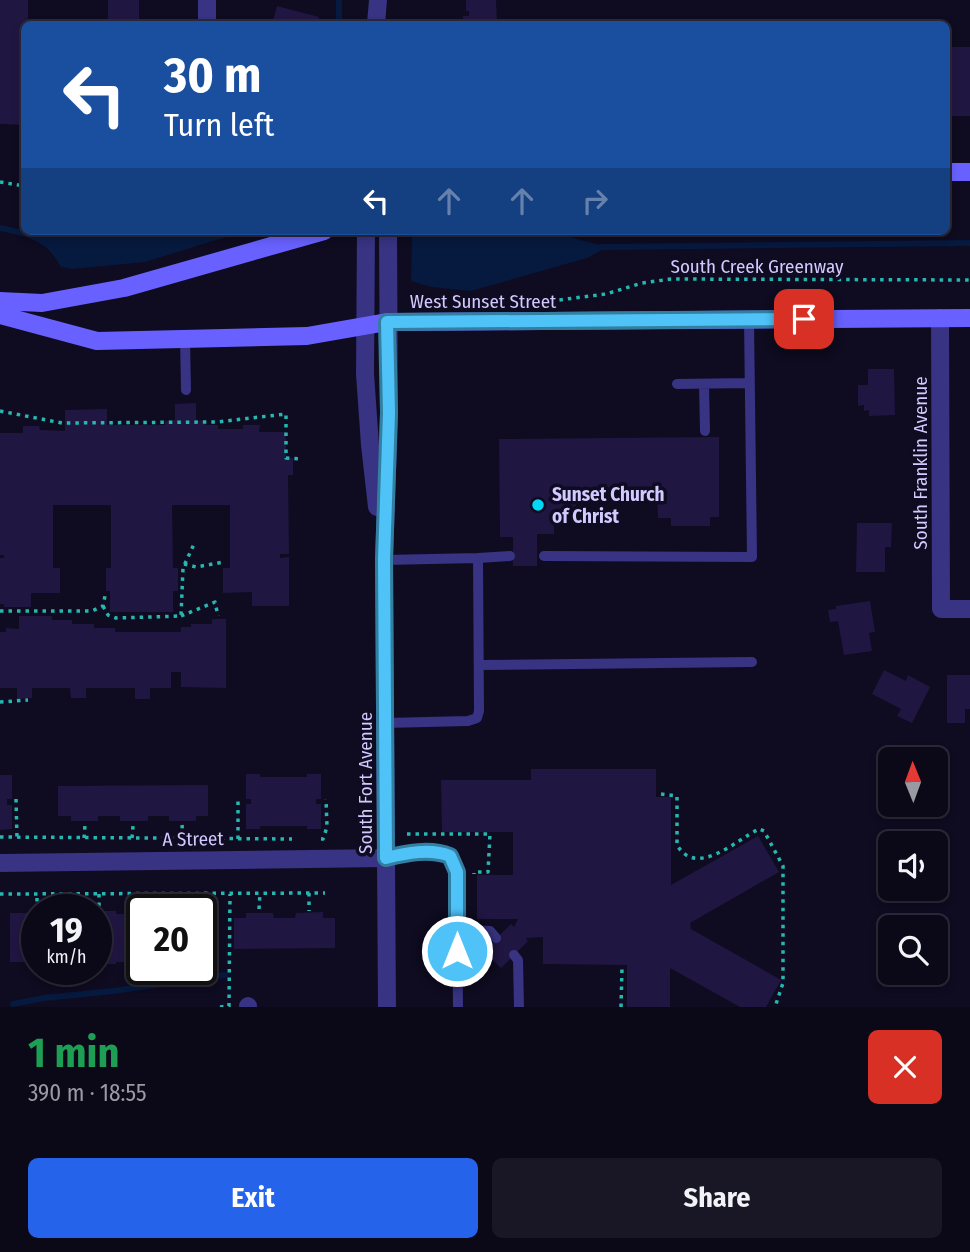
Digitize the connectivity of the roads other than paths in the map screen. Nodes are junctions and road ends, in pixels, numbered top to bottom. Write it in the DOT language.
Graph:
graph roads {
  1 [pos="207,0"];
  2 [pos="207,21"];
  3 [pos="950,172"];
  4 [pos="970,172"];
  5 [pos="310,235"];
  6 [pos="366,235"];
  7 [pos="388,235"];
  8 [pos="0,301"];
  9 [pos="0,316"];
  10 [pos="940,318"];
  11 [pos="970,318"];
  12 [pos="749,320"];
  13 [pos="387,322"];
  14 [pos="364,325"];
  15 [pos="185,338"];
  16 [pos="748,383"];
  17 [pos="677,384"];
  18 [pos="704,384"];
  19 [pos="186,390"];
  20 [pos="705,432"];
  21 [pos="510,556"];
  22 [pos="544,556"];
  23 [pos="478,558"];
  24 [pos="384,559"];
  25 [pos="970,609"];
  26 [pos="752,662"];
  27 [pos="479,665"];
  28 [pos="386,723"];
  29 [pos="386,858"];
  30 [pos="0,863"];
  31 [pos="457,930"];
  32 [pos="496,938"];
  33 [pos="514,956"];
  34 [pos="387,1007"];
  35 [pos="458,1007"];
  36 [pos="519,1007"];
  1 -- 2 [label="street"];
  3 -- 4 [label="main road"];
  5 -- 8 [label="main road"];
  6 -- 14 [label="street, South Fort Avenue"];
  7 -- 13 [label="street, South Fort Avenue"];
  9 -- 15 [label="main road, West Sunset Street"];
  10 -- 11 [label="main road, West Sunset Street"];
  10 -- 12 [label="main road, West Sunset Street"];
  10 -- 25 [label="street, South Franklin Avenue"];
  12 -- 13 [label="main road, West Sunset Street"];
  12 -- 16 [label="lane"];
  13 -- 14 [label="main road, West Sunset Street"];
  13 -- 24 [label="street, South Fort Avenue"];
  14 -- 15 [label="main road, West Sunset Street"];
  14 -- 24 [label="street, South Fort Avenue"];
  15 -- 19 [label="lane"];
  16 -- 18 [label="lane"];
  16 -- 22 [label="lane"];
  17 -- 18 [label="lane"];
  18 -- 20 [label="lane"];
  21 -- 23 [label="lane"];
  23 -- 24 [label="lane"];
  23 -- 27 [label="lane"];
  24 -- 28 [label="street, South Fort Avenue"];
  26 -- 27 [label="lane"];
  27 -- 28 [label="lane"];
  28 -- 29 [label="street, South Fort Avenue"];
  29 -- 30 [label="street, A Street"];
  29 -- 31 [label="lane"];
  29 -- 34 [label="street, South Fort Avenue"];
  31 -- 32 [label="lane"];
  31 -- 35 [label="lane"];
  33 -- 36 [label="lane"];
}
